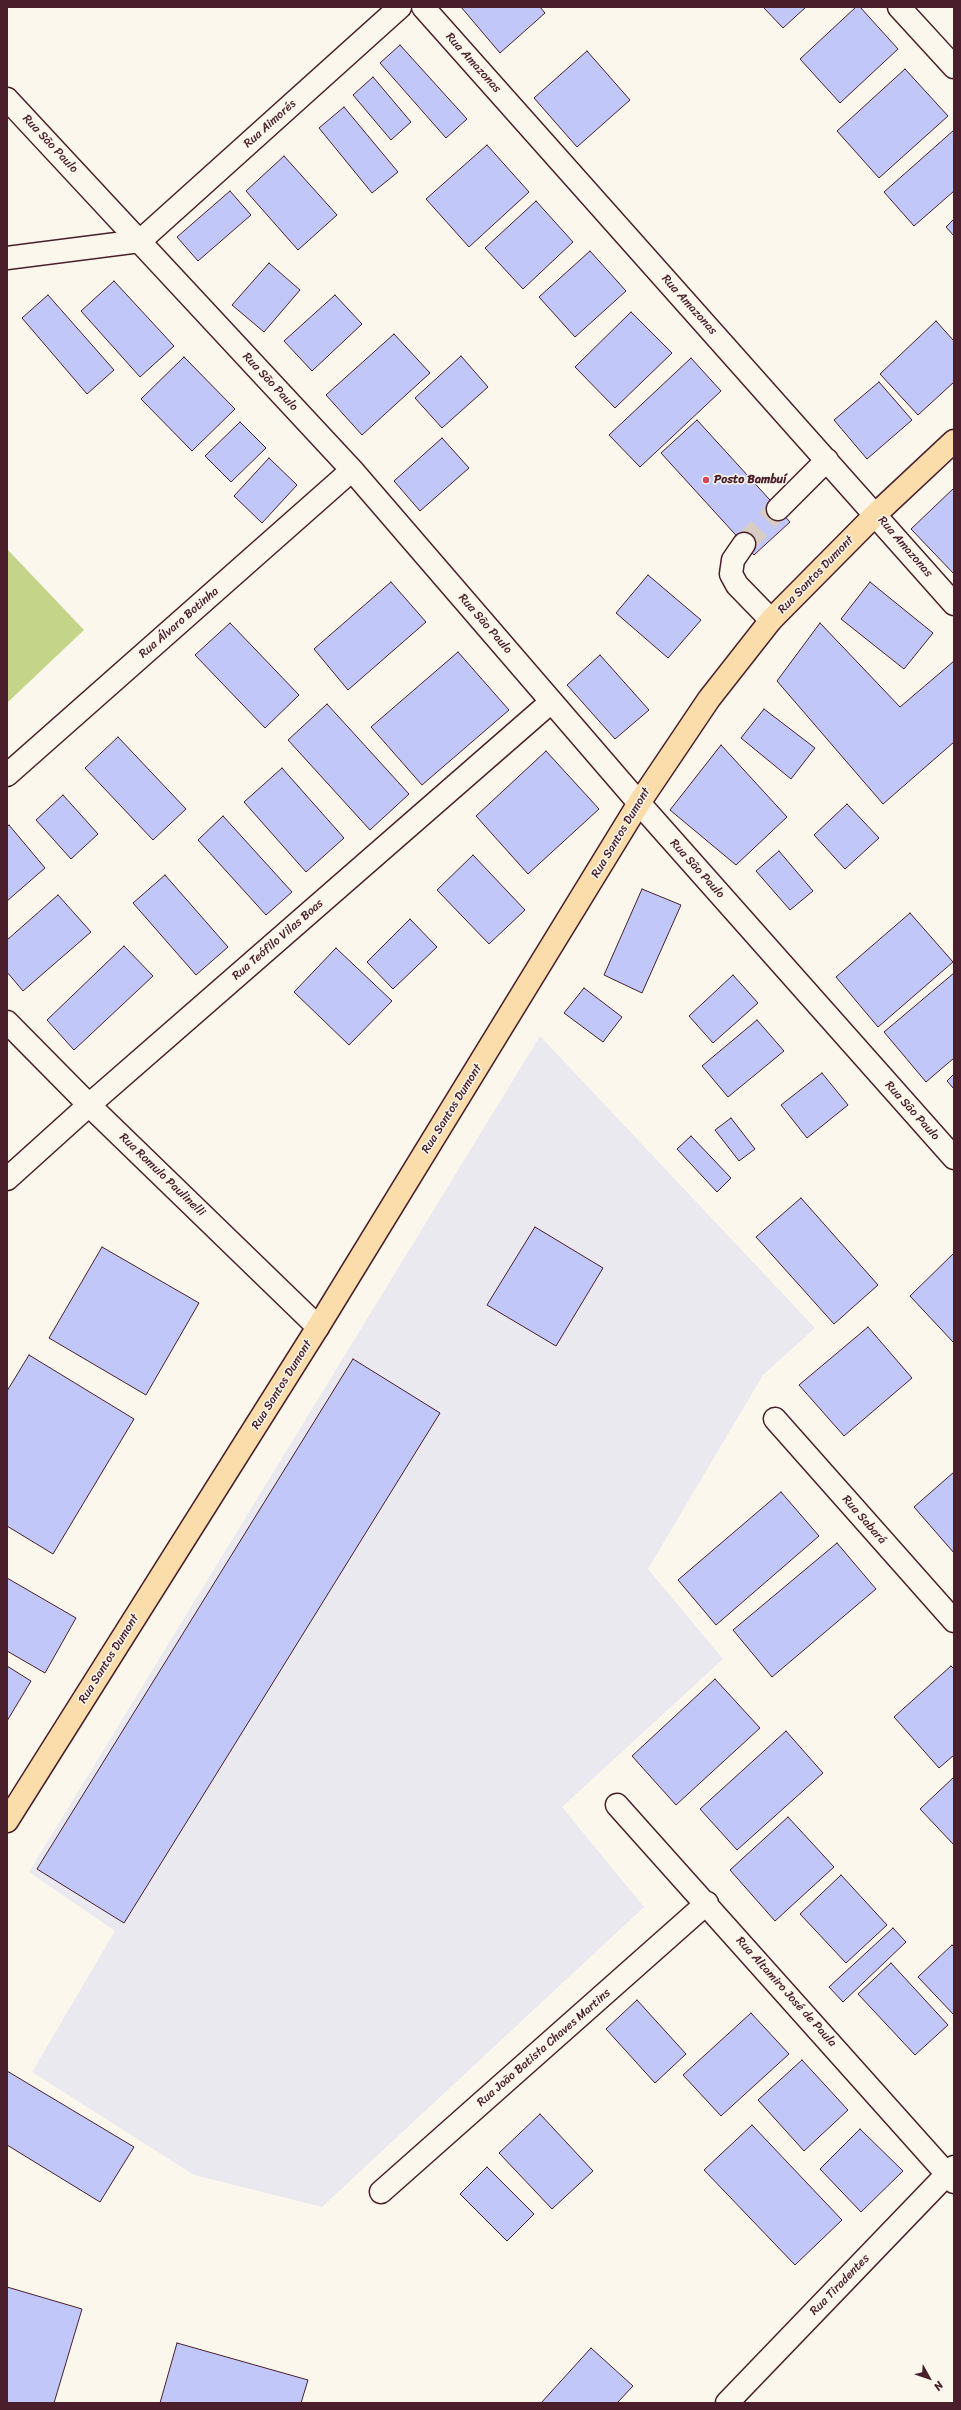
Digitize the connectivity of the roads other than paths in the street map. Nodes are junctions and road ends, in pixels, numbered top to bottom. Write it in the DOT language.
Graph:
graph roads {
  1 [pos="400,7"];
  2 [pos="423,7"];
  3 [pos="899,7"];
  4 [pos="954,66"];
  5 [pos="7,99"];
  6 [pos="140,241"];
  7 [pos="7,258"];
  8 [pos="954,442"];
  9 [pos="827,460"];
  10 [pos="352,470"];
  11 [pos="778,509"];
  12 [pos="876,514"];
  13 [pos="744,544"];
  14 [pos="954,604"];
  15 [pos="772,620"];
  16 [pos="551,702"];
  17 [pos="7,775"];
  18 [pos="639,802"];
  19 [pos="7,1022"];
  20 [pos="89,1105"];
  21 [pos="954,1158"];
  22 [pos="7,1179"];
  23 [pos="318,1327"];
  24 [pos="775,1419"];
  25 [pos="954,1622"];
  26 [pos="617,1804"];
  27 [pos="7,1821"];
  28 [pos="707,1904"];
  29 [pos="952,2174"];
  30 [pos="381,2192"];
  31 [pos="727,2403"];
  1 -- 6 [label="street, Rua Aimorés"];
  2 -- 9 [label="street, Rua Amazonas"];
  3 -- 4 [label="street"];
  5 -- 6 [label="street, Rua São Paulo"];
  6 -- 7 [label="street"];
  6 -- 10 [label="street, Rua São Paulo"];
  8 -- 12 [label="main road, Rua Santos Dumont"];
  9 -- 11 [label="street"];
  9 -- 12 [label="street, Rua Amazonas"];
  10 -- 16 [label="street, Rua São Paulo"];
  10 -- 17 [label="street, Rua Álvaro Botinha"];
  12 -- 14 [label="street, Rua Amazonas"];
  12 -- 15 [label="main road, Rua Santos Dumont"];
  13 -- 15 [label="street"];
  15 -- 18 [label="main road, Rua Santos Dumont"];
  16 -- 18 [label="street, Rua São Paulo"];
  16 -- 20 [label="street, Rua Teófilo Vilas Boas"];
  18 -- 21 [label="street, Rua São Paulo"];
  18 -- 23 [label="main road, Rua Santos Dumont"];
  19 -- 20 [label="street, Rua Romulo Paulinelli"];
  20 -- 22 [label="street, Rua Teófilo Vilas Boas"];
  20 -- 23 [label="street, Rua Romulo Paulinelli"];
  23 -- 27 [label="main road, Rua Santos Dumont"];
  24 -- 25 [label="street, Rua Sabará"];
  26 -- 28 [label="street, Rua Altamiro José de Paula"];
  28 -- 29 [label="street, Rua Altamiro José de Paula"];
  28 -- 30 [label="street, Rua João Batista Chaves Martins"];
  29 -- 31 [label="street, Rua Tiradentes"];
}
